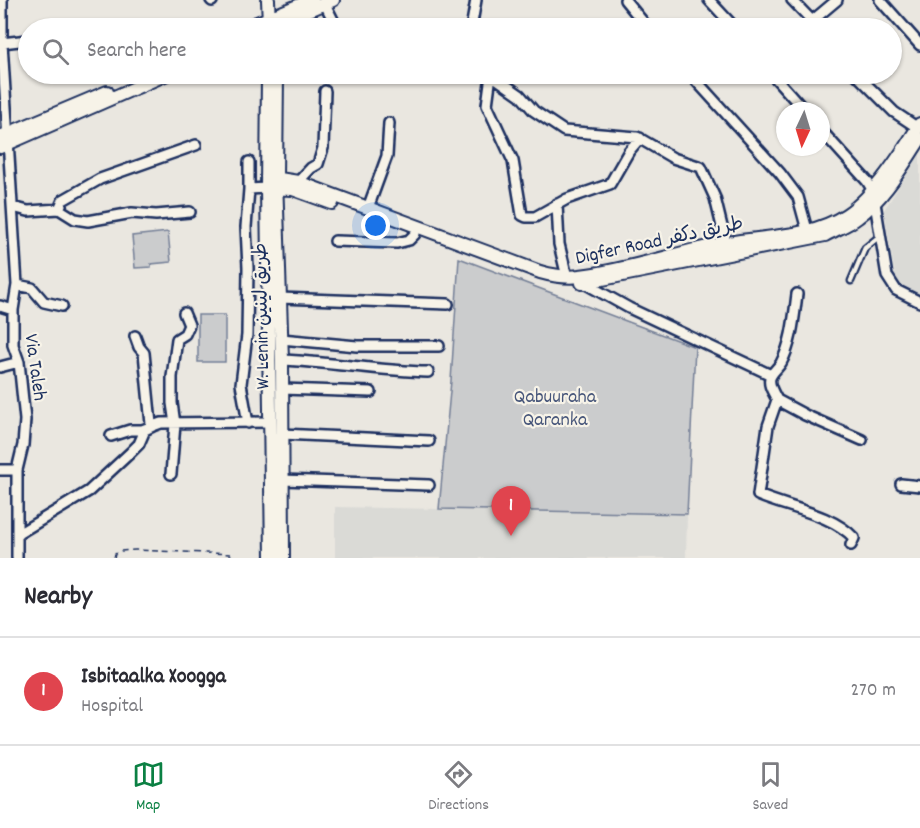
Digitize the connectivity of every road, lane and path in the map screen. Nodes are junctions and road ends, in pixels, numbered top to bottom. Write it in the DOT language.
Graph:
graph roads {
  1 [pos="2,0"];
  2 [pos="268,0"];
  3 [pos="276,0"];
  4 [pos="312,0"];
  5 [pos="476,0"];
  6 [pos="625,0"];
  7 [pos="709,0"];
  8 [pos="792,0"];
  9 [pos="837,0"];
  10 [pos="880,0"];
  11 [pos="329,2"];
  12 [pos="271,18"];
  13 [pos="273,18"];
  14 [pos="282,18"];
  15 [pos="288,18"];
  16 [pos="334,18"];
  17 [pos="473,18"];
  18 [pos="640,18"];
  19 [pos="726,18"];
  20 [pos="809,18"];
  21 [pos="821,18"];
  22 [pos="896,18"];
  23 [pos="902,25"];
  24 [pos="18,42"];
  25 [pos="2,44"];
  26 [pos="920,45"];
  27 [pos="129,84"];
  28 [pos="143,84"];
  29 [pos="268,84"];
  30 [pos="277,84"];
  31 [pos="489,84"];
  32 [pos="506,84"];
  33 [pos="699,84"];
  34 [pos="781,84"];
  35 [pos="866,84"];
  36 [pos="325,92"];
  37 [pos="796,102"];
  38 [pos="388,123"];
  39 [pos="919,130"];
  40 [pos="640,138"];
  41 [pos="4,140"];
  42 [pos="830,140"];
  43 [pos="196,145"];
  44 [pos="249,162"];
  45 [pos="298,182"];
  46 [pos="272,183"];
  47 [pos="249,189"];
  48 [pos="874,196"];
  49 [pos="557,204"];
  50 [pos="13,207"];
  51 [pos="368,208"];
  52 [pos="59,209"];
  53 [pos="190,212"];
  54 [pos="807,231"];
  55 [pos="415,234"];
  56 [pos="881,236"];
  57 [pos="335,241"];
  58 [pos="726,243"];
  59 [pos="567,277"];
  60 [pos="851,281"];
  61 [pos="584,283"];
  62 [pos="17,285"];
  63 [pos="796,294"];
  64 [pos="279,298"];
  65 [pos="920,302"];
  66 [pos="448,304"];
  67 [pos="0,306"];
  68 [pos="62,306"];
  69 [pos="13,310"];
  70 [pos="183,313"];
  71 [pos="135,336"];
  72 [pos="281,339"];
  73 [pos="439,346"];
  74 [pos="282,360"];
  75 [pos="19,362"];
  76 [pos="0,367"];
  77 [pos="428,372"];
  78 [pos="771,375"];
  79 [pos="282,389"];
  80 [pos="371,392"];
  81 [pos="777,400"];
  82 [pos="271,422"];
  83 [pos="248,423"];
  84 [pos="175,424"];
  85 [pos="153,426"];
  86 [pos="282,434"];
  87 [pos="111,436"];
  88 [pos="862,440"];
  89 [pos="429,441"];
  90 [pos="0,470"];
  91 [pos="17,470"];
  92 [pos="171,474"];
  93 [pos="282,480"];
  94 [pos="901,484"];
  95 [pos="429,485"];
  96 [pos="920,486"];
  97 [pos="18,534"];
  98 [pos="851,545"];
  99 [pos="16,558"];
  100 [pos="114,558"];
  101 [pos="235,558"];
  102 [pos="272,558"];
  103 [pos="283,558"];
  1 -- 25 [label="street, Via Taleh"];
  2 -- 12 [label="main road"];
  3 -- 13 [label="main road"];
  4 -- 14 [label="main road"];
  5 -- 17 [label="street"];
  6 -- 18 [label="street"];
  7 -- 19 [label="street"];
  8 -- 20 [label="street"];
  9 -- 21 [label="street"];
  10 -- 22 [label="street"];
  11 -- 15 [label="main road"];
  11 -- 16 [label="street"];
  23 -- 26 [label="street"];
  24 -- 25 [label="street"];
  25 -- 41 [label="street, Via Taleh"];
  27 -- 41 [label="main road"];
  28 -- 41 [label="main road"];
  29 -- 46 [label="main road"];
  30 -- 46 [label="main road, W. Lenin طريق لينين"];
  31 -- 49 [label="street"];
  32 -- 40 [label="street"];
  33 -- 54 [label="street"];
  34 -- 37 [label="street"];
  35 -- 39 [label="street"];
  36 -- 45 [label="street"];
  38 -- 51 [label="street"];
  39 -- 48 [label="main road, Digfer Road طريق دكفر"];
  40 -- 49 [label="street"];
  40 -- 58 [label="street"];
  41 -- 50 [label="street, Via Taleh"];
  42 -- 48 [label="street"];
  43 -- 52 [label="street"];
  44 -- 47 [label="street"];
  45 -- 46 [label="main road, Digfer Road طريق دكفر"];
  45 -- 51 [label="main road, Digfer Road طريق دكفر"];
  46 -- 47 [label="street"];
  46 -- 55 [label="main road, Digfer Road طريق دكفر"];
  46 -- 64 [label="main road, W. Lenin طريق لينين"];
  46 -- 82 [label="main road"];
  47 -- 83 [label="street"];
  48 -- 54 [label="main road, Digfer Road طريق دكفر"];
  48 -- 56 [label="street"];
  48 -- 61 [label="main road, Digfer Road طريق دكفر"];
  49 -- 59 [label="street"];
  50 -- 52 [label="street"];
  50 -- 62 [label="street, Via Taleh"];
  51 -- 59 [label="main road, Digfer Road طريق دكفر"];
  52 -- 53 [label="street"];
  54 -- 58 [label="main road, Digfer Road طريق دكفر"];
  55 -- 57 [label="street"];
  55 -- 61 [label="main road, Digfer Road طريق دكفر"];
  56 -- 60 [label="lane"];
  56 -- 65 [label="street"];
  58 -- 59 [label="main road, Digfer Road طريق دكفر"];
  61 -- 78 [label="street"];
  62 -- 68 [label="street"];
  62 -- 69 [label="street, Via Taleh"];
  63 -- 78 [label="street"];
  64 -- 66 [label="street"];
  64 -- 72 [label="main road, W. Lenin طريق لينين"];
  67 -- 69 [label="street"];
  69 -- 75 [label="street, Via Taleh"];
  70 -- 84 [label="street"];
  71 -- 85 [label="street"];
  72 -- 73 [label="street"];
  72 -- 74 [label="main road, W. Lenin طريق لينين"];
  74 -- 77 [label="street"];
  74 -- 79 [label="main road, W. Lenin طريق لينين"];
  75 -- 76 [label="street"];
  75 -- 91 [label="street, Via Taleh"];
  78 -- 81 [label="street"];
  79 -- 80 [label="street"];
  79 -- 86 [label="main road, W. Lenin طريق لينين"];
  81 -- 88 [label="street"];
  81 -- 98 [label="street"];
  82 -- 83 [label="street"];
  82 -- 102 [label="main road"];
  83 -- 84 [label="street"];
  84 -- 85 [label="street"];
  84 -- 92 [label="street"];
  85 -- 87 [label="street"];
  85 -- 97 [label="street"];
  86 -- 89 [label="street"];
  86 -- 93 [label="main road, W. Lenin طريق لينين"];
  90 -- 91 [label="street"];
  91 -- 97 [label="street, Via Taleh"];
  93 -- 95 [label="street"];
  93 -- 103 [label="main road, W. Lenin طريق لينين"];
  94 -- 96 [label="street"];
  97 -- 99 [label="street, Via Taleh"];
  100 -- 101 [label="path"];
}
